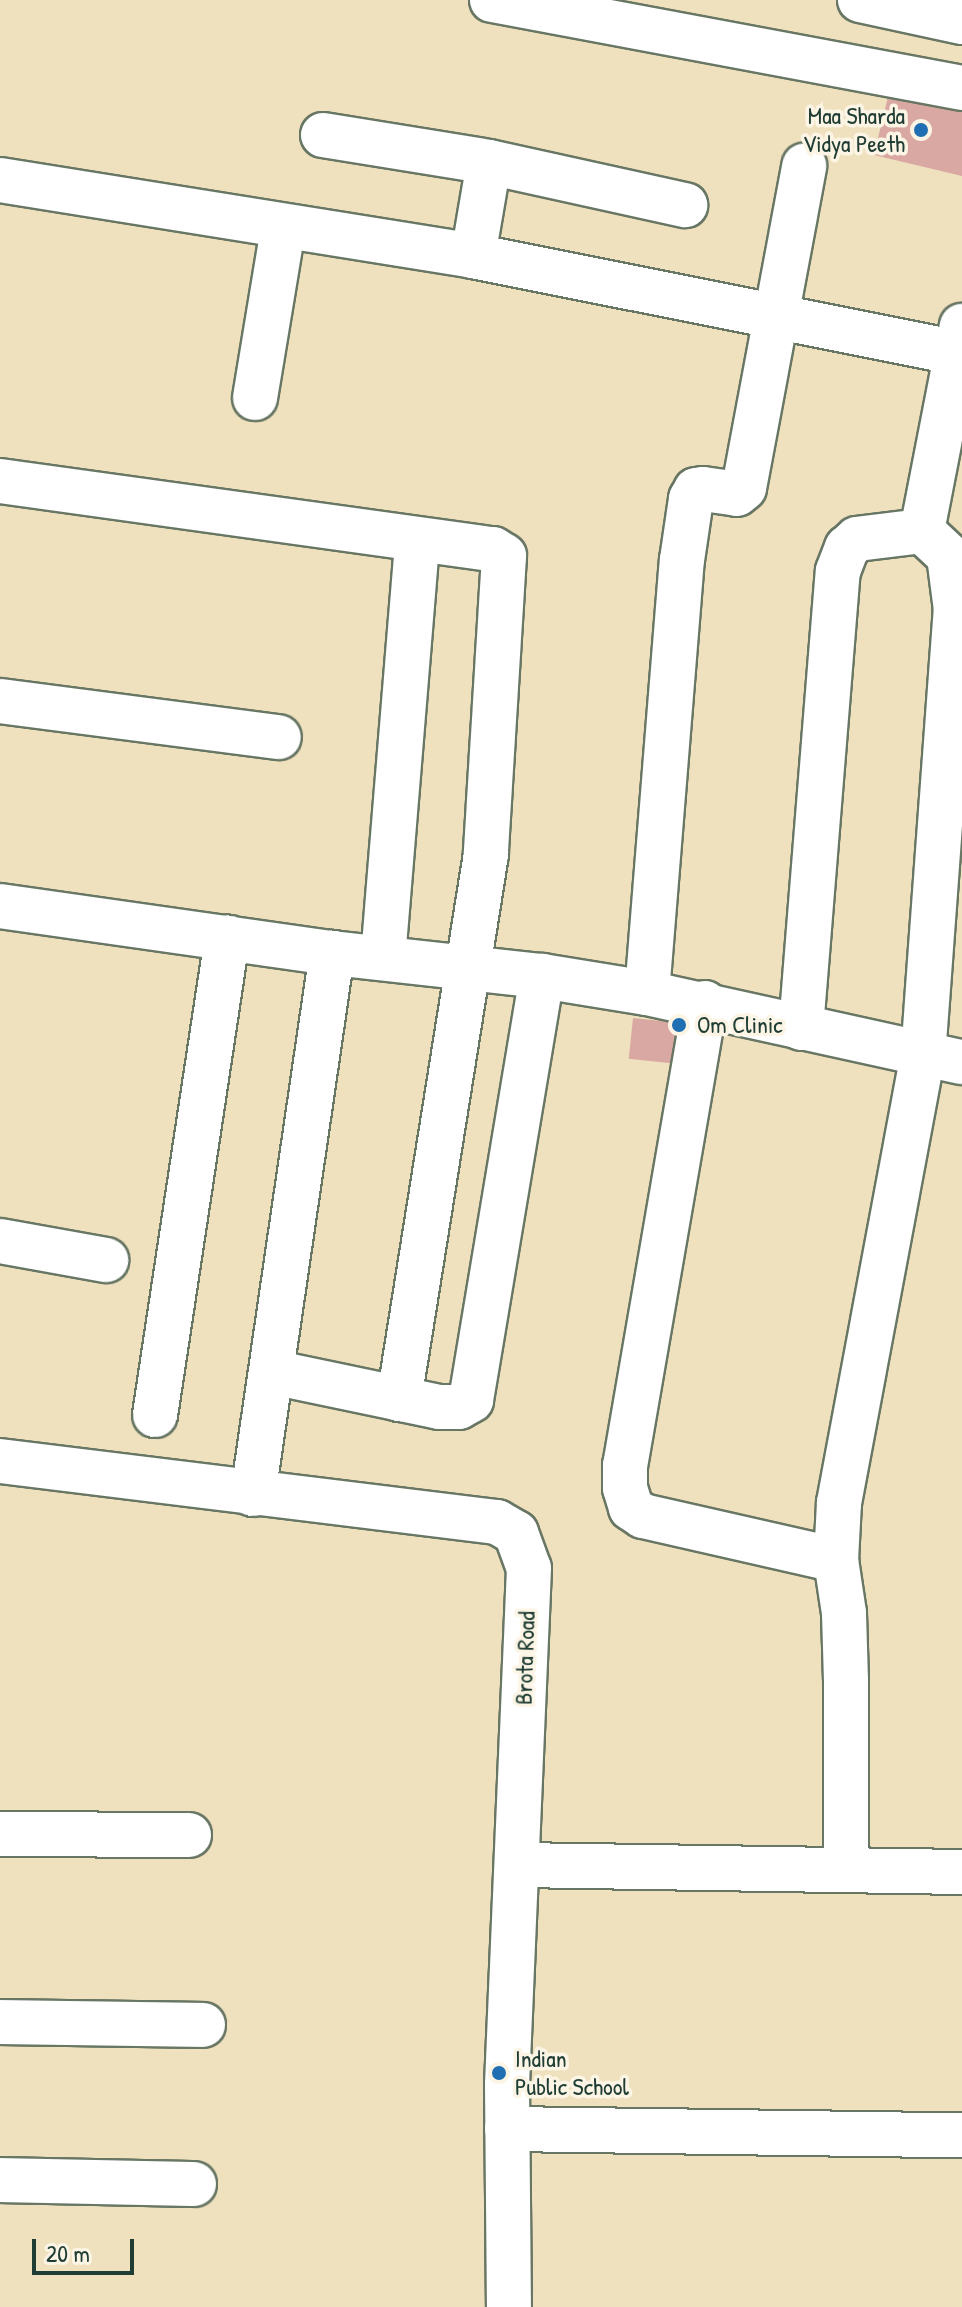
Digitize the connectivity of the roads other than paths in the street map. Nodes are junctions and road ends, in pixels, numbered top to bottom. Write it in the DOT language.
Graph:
graph roads {
  1 [pos="492,0"];
  2 [pos="860,0"];
  3 [pos="962,22"];
  4 [pos="962,88"];
  5 [pos="323,135"];
  6 [pos="489,162"];
  7 [pos="804,166"];
  8 [pos="0,180"];
  9 [pos="685,205"];
  10 [pos="283,228"];
  11 [pos="473,256"];
  12 [pos="774,317"];
  13 [pos="960,344"];
  14 [pos="255,398"];
  15 [pos="0,481"];
  16 [pos="922,531"];
  17 [pos="417,540"];
  18 [pos="0,701"];
  19 [pos="279,737"];
  20 [pos="0,906"];
  21 [pos="227,937"];
  22 [pos="332,953"];
  23 [pos="383,958"];
  24 [pos="470,967"];
  25 [pos="542,976"];
  26 [pos="647,993"];
  27 [pos="705,1003"];
  28 [pos="801,1028"];
  29 [pos="942,1059"];
  30 [pos="0,1241"];
  31 [pos="106,1260"];
  32 [pos="272,1372"];
  33 [pos="399,1399"];
  34 [pos="155,1415"];
  35 [pos="0,1461"];
  36 [pos="253,1494"];
  37 [pos="836,1560"];
  38 [pos="0,1834"];
  39 [pos="189,1835"];
  40 [pos="518,1865"];
  41 [pos="846,1870"];
  42 [pos="962,1872"];
  43 [pos="0,2022"];
  44 [pos="203,2025"];
  45 [pos="507,2129"];
  46 [pos="962,2135"];
  47 [pos="0,2180"];
  48 [pos="194,2184"];
  49 [pos="509,2307"];
  1 -- 4 [label="street"];
  2 -- 3 [label="street"];
  5 -- 6 [label="street"];
  6 -- 9 [label="street"];
  6 -- 11 [label="street"];
  7 -- 12 [label="street"];
  8 -- 10 [label="street"];
  10 -- 11 [label="street"];
  10 -- 14 [label="street"];
  11 -- 12 [label="street"];
  12 -- 13 [label="street"];
  12 -- 26 [label="street"];
  13 -- 16 [label="street"];
  15 -- 17 [label="street"];
  16 -- 28 [label="street"];
  16 -- 29 [label="street"];
  17 -- 23 [label="street"];
  17 -- 24 [label="street"];
  18 -- 19 [label="street"];
  20 -- 21 [label="street"];
  21 -- 22 [label="street"];
  21 -- 34 [label="street"];
  22 -- 23 [label="street"];
  22 -- 32 [label="street"];
  23 -- 24 [label="street"];
  24 -- 25 [label="street"];
  24 -- 33 [label="street"];
  25 -- 26 [label="street"];
  25 -- 33 [label="street"];
  26 -- 27 [label="street"];
  27 -- 28 [label="street"];
  27 -- 37 [label="street"];
  28 -- 29 [label="street"];
  29 -- 37 [label="street"];
  30 -- 31 [label="street"];
  32 -- 33 [label="street"];
  32 -- 36 [label="street"];
  35 -- 36 [label="street, Brota Road"];
  36 -- 40 [label="street, Brota Road"];
  37 -- 41 [label="street"];
  38 -- 39 [label="street"];
  40 -- 41 [label="street"];
  40 -- 45 [label="street, Brota Road"];
  41 -- 42 [label="street"];
  43 -- 44 [label="street"];
  45 -- 46 [label="street"];
  45 -- 49 [label="street, Brota Road"];
  47 -- 48 [label="street"];
}
